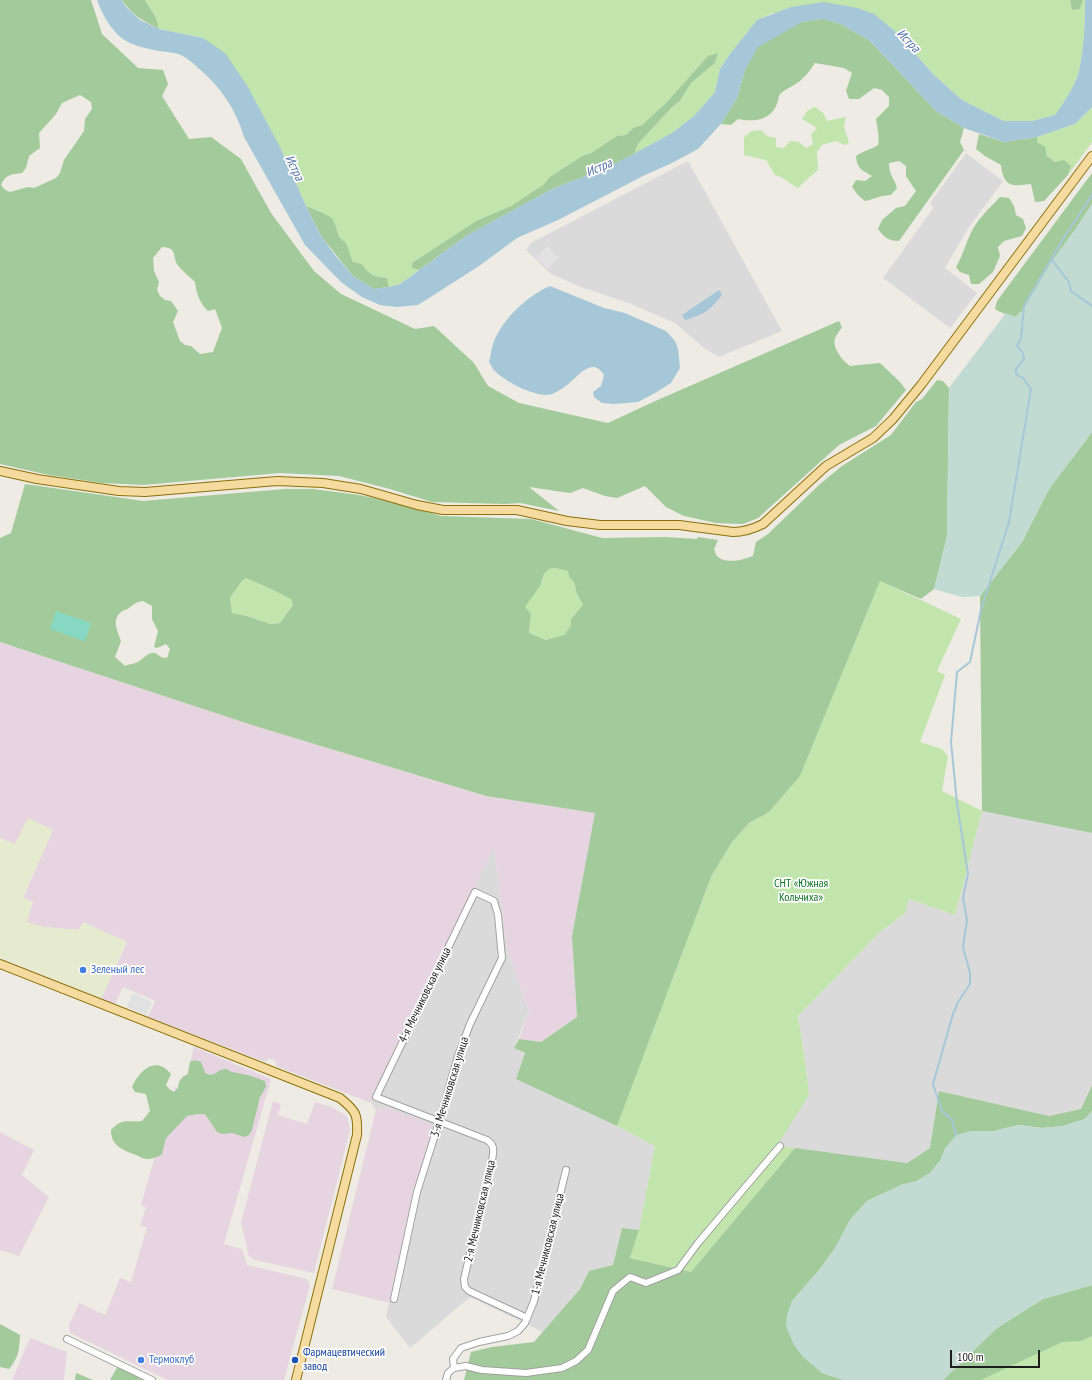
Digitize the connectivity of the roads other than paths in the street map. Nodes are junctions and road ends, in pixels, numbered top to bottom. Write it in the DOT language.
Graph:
graph roads {
  1 [pos="1092,156"];
  2 [pos="0,471"];
  3 [pos="475,892"];
  4 [pos="0,964"];
  5 [pos="376,1097"];
  6 [pos="440,1122"];
  7 [pos="780,1146"];
  8 [pos="566,1170"];
  9 [pos="394,1299"];
  10 [pos="527,1318"];
  11 [pos="67,1339"];
  12 [pos="454,1368"];
  13 [pos="152,1380"];
  14 [pos="296,1380"];
  15 [pos="446,1380"];
  1 -- 2 [label="main road"];
  3 -- 5 [label="street, 4-я Мечниковская улица"];
  3 -- 6 [label="street, 3-я Мечниковская улица"];
  4 -- 14 [label="main road"];
  5 -- 6 [label="street, 2-я Мечниковская улица"];
  6 -- 9 [label="street, 3-я Мечниковская улица"];
  6 -- 10 [label="street, 2-я Мечниковская улица"];
  7 -- 12 [label="street"];
  8 -- 10 [label="street, 1-я Мечниковская улица"];
  10 -- 12 [label="street, 1-я Мечниковская улица"];
  11 -- 13 [label="street"];
  12 -- 15 [label="street, 1-я Мечниковская улица"];
}
